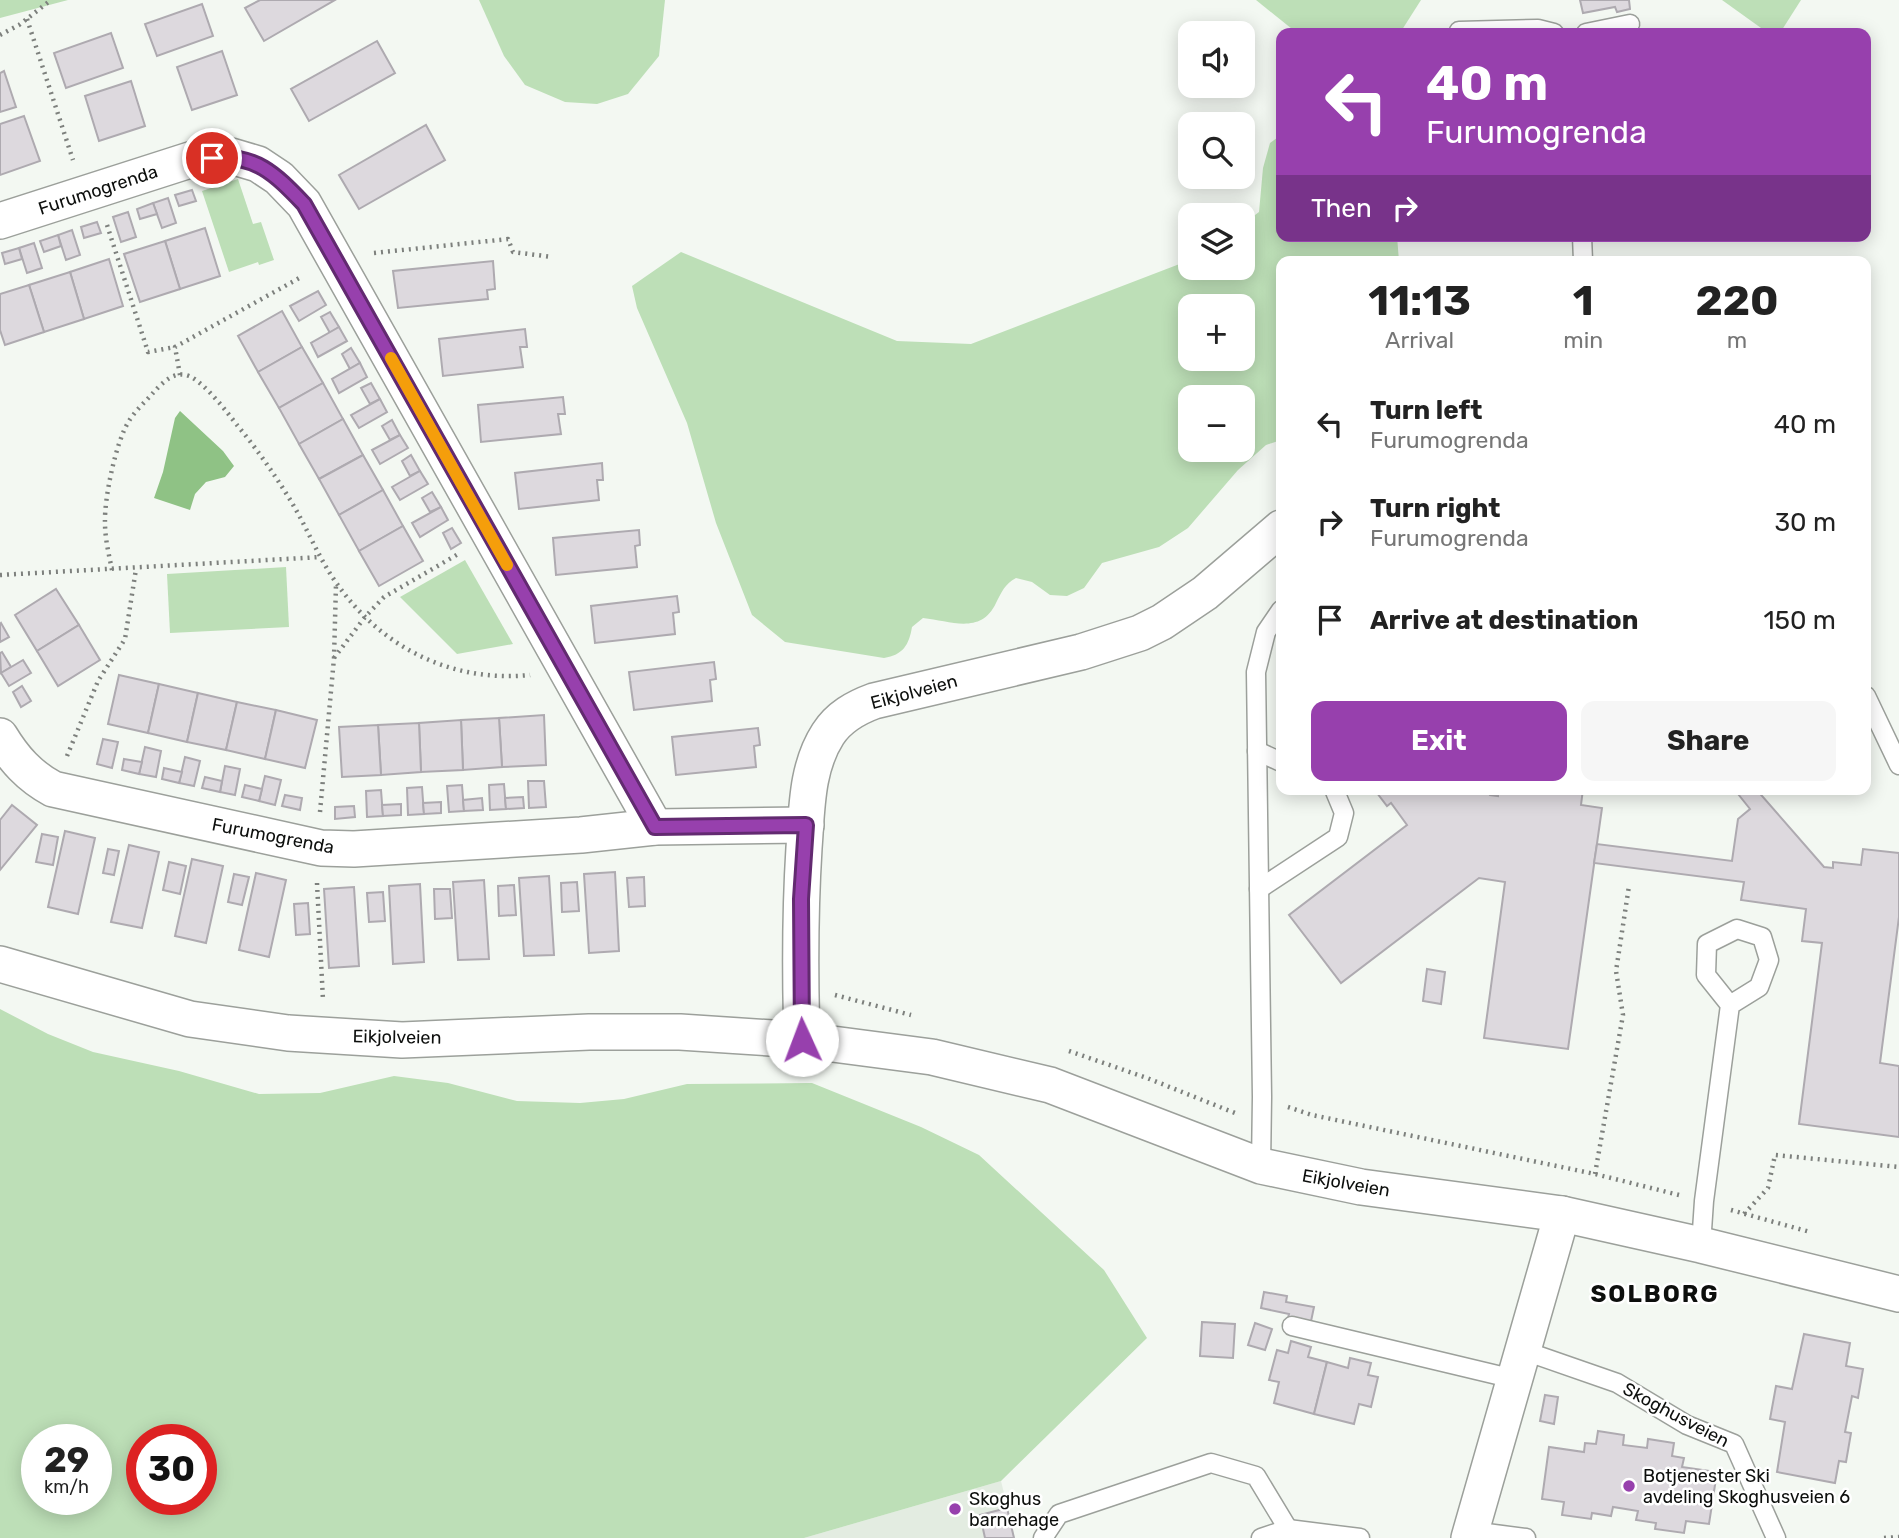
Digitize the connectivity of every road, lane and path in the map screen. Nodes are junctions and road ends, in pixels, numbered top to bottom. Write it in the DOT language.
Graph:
graph roads {
  1 [pos="51,0"];
  2 [pos="27,19"];
  3 [pos="1630,24"];
  4 [pos="1610,28"];
  5 [pos="0,35"];
  6 [pos="90,192"];
  7 [pos="0,221"];
  8 [pos="551,257"];
  9 [pos="335,259"];
  10 [pos="175,347"];
  11 [pos="180,375"];
  12 [pos="1276,532"];
  13 [pos="490,535"];
  14 [pos="321,557"];
  15 [pos="136,569"];
  16 [pos="112,570"];
  17 [pos="0,575"];
  18 [pos="336,583"];
  19 [pos="365,617"];
  20 [pos="1276,617"];
  21 [pos="334,658"];
  22 [pos="563,664"];
  23 [pos="1871,706"];
  24 [pos="0,736"];
  25 [pos="1258,751"];
  26 [pos="1276,760"];
  27 [pos="1899,765"];
  28 [pos="53,789"];
  29 [pos="1336,795"];
  30 [pos="806,825"];
  31 [pos="655,827"];
  32 [pos="321,848"];
  33 [pos="1629,887"];
  34 [pos="1259,889"];
  35 [pos="0,964"];
  36 [pos="1730,1005"];
  37 [pos="326,1035"];
  38 [pos="802,1040"];
  39 [pos="1262,1097"];
  40 [pos="1261,1166"];
  41 [pos="1899,1167"];
  42 [pos="1595,1174"];
  43 [pos="1704,1201"];
  44 [pos="1562,1214"];
  45 [pos="1701,1245"];
  46 [pos="1899,1294"];
  47 [pos="1292,1326"];
  48 [pos="1518,1365"];
  49 [pos="1288,1529"];
  50 [pos="1470,1535"];
  51 [pos="1899,1536"];
  52 [pos="1043,1538"];
  53 [pos="1261,1538"];
  54 [pos="1360,1538"];
  55 [pos="1526,1538"];
  56 [pos="1776,1538"];
  57 [pos="1884,1538"];
  1 -- 2 [label="path"];
  2 -- 5 [label="path"];
  2 -- 6 [label="path"];
  3 -- 4 [label="lane"];
  6 -- 7 [label="street, Furumogrenda"];
  6 -- 9 [label="street, Furumogrenda"];
  6 -- 10 [label="path"];
  8 -- 9 [label="path"];
  9 -- 10 [label="path"];
  9 -- 13 [label="street, Furumogrenda"];
  10 -- 11 [label="path"];
  11 -- 14 [label="path"];
  11 -- 16 [label="path"];
  12 -- 30 [label="street, Eikjolveien"];
  13 -- 19 [label="path"];
  13 -- 22 [label="street, Furumogrenda"];
  14 -- 15 [label="path"];
  14 -- 18 [label="path"];
  15 -- 16 [label="path"];
  15 -- 28 [label="path"];
  16 -- 17 [label="path"];
  18 -- 19 [label="path"];
  18 -- 21 [label="path"];
  19 -- 21 [label="path"];
  19 -- 22 [label="path"];
  20 -- 25 [label="lane"];
  21 -- 32 [label="path"];
  22 -- 31 [label="street, Furumogrenda"];
  23 -- 27 [label="lane"];
  24 -- 28 [label="street, Furumogrenda"];
  25 -- 26 [label="lane"];
  25 -- 34 [label="lane"];
  28 -- 32 [label="street, Furumogrenda"];
  29 -- 34 [label="lane"];
  30 -- 31 [label="street, Furumogrenda"];
  30 -- 38 [label="street, Eikjolveien"];
  31 -- 32 [label="street, Furumogrenda"];
  32 -- 37 [label="path"];
  33 -- 42 [label="path"];
  34 -- 39 [label="lane"];
  35 -- 37 [label="street, Eikjolveien"];
  36 -- 43 [label="lane"];
  37 -- 38 [label="street, Eikjolveien"];
  38 -- 40 [label="street, Eikjolveien"];
  39 -- 40 [label="lane"];
  39 -- 42 [label="path"];
  40 -- 44 [label="street, Eikjolveien"];
  41 -- 43 [label="path"];
  42 -- 43 [label="path"];
  43 -- 45 [label="lane"];
  44 -- 45 [label="street, Eikjolveien"];
  44 -- 48 [label="street"];
  45 -- 46 [label="street, Eikjolveien"];
  47 -- 48 [label="lane, Skoghusveien"];
  48 -- 50 [label="street"];
  48 -- 56 [label="lane, Skoghusveien"];
  49 -- 52 [label="lane"];
  49 -- 53 [label="lane"];
  49 -- 54 [label="lane"];
  50 -- 55 [label="lane"];
  51 -- 57 [label="path"];
}
